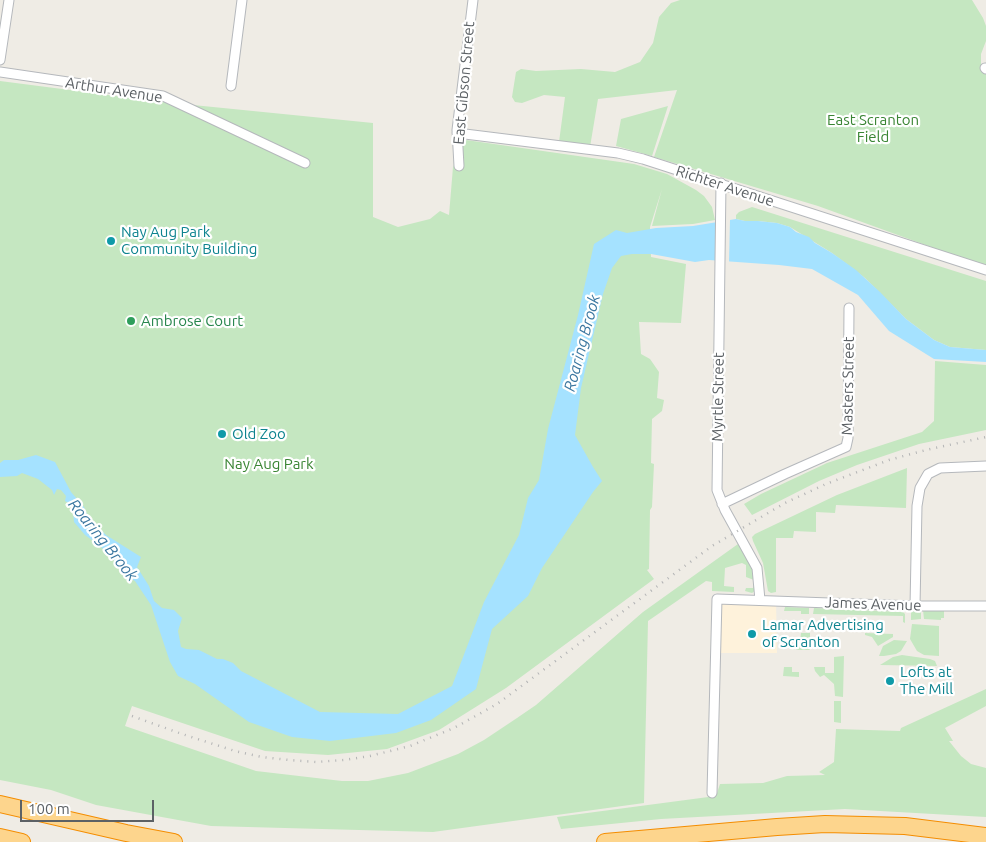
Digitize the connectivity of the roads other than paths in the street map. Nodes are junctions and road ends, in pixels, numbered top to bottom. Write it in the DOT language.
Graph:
graph roads {
  1 [pos="9,0"];
  2 [pos="242,0"];
  3 [pos="473,0"];
  4 [pos="0,60"];
  5 [pos="0,72"];
  6 [pos="231,86"];
  7 [pos="457,133"];
  8 [pos="305,163"];
  9 [pos="458,166"];
  10 [pos="721,183"];
  11 [pos="986,270"];
  12 [pos="849,308"];
  13 [pos="986,466"];
  14 [pos="722,504"];
  15 [pos="760,600"];
  16 [pos="915,606"];
  17 [pos="986,606"];
  18 [pos="712,793"];
  19 [pos="0,804"];
  20 [pos="986,836"];
  21 [pos="0,837"];
  22 [pos="22,842"];
  23 [pos="174,842"];
  24 [pos="605,842"];
  1 -- 4 [label="street"];
  2 -- 6 [label="street"];
  3 -- 7 [label="street, East Gibson Street"];
  5 -- 8 [label="street, Arthur Avenue"];
  7 -- 9 [label="street, East Gibson Street"];
  7 -- 10 [label="street, Richter Avenue"];
  10 -- 11 [label="street, Richter Avenue"];
  10 -- 14 [label="street, Myrtle Street"];
  12 -- 14 [label="street, Masters Street"];
  13 -- 16 [label="street"];
  14 -- 15 [label="street, Myrtle Street"];
  15 -- 16 [label="street, James Avenue"];
  15 -- 18 [label="street, James Avenue"];
  16 -- 17 [label="street, James Avenue"];
  19 -- 23 [label="highway"];
  20 -- 24 [label="highway"];
  21 -- 22 [label="highway"];
}
